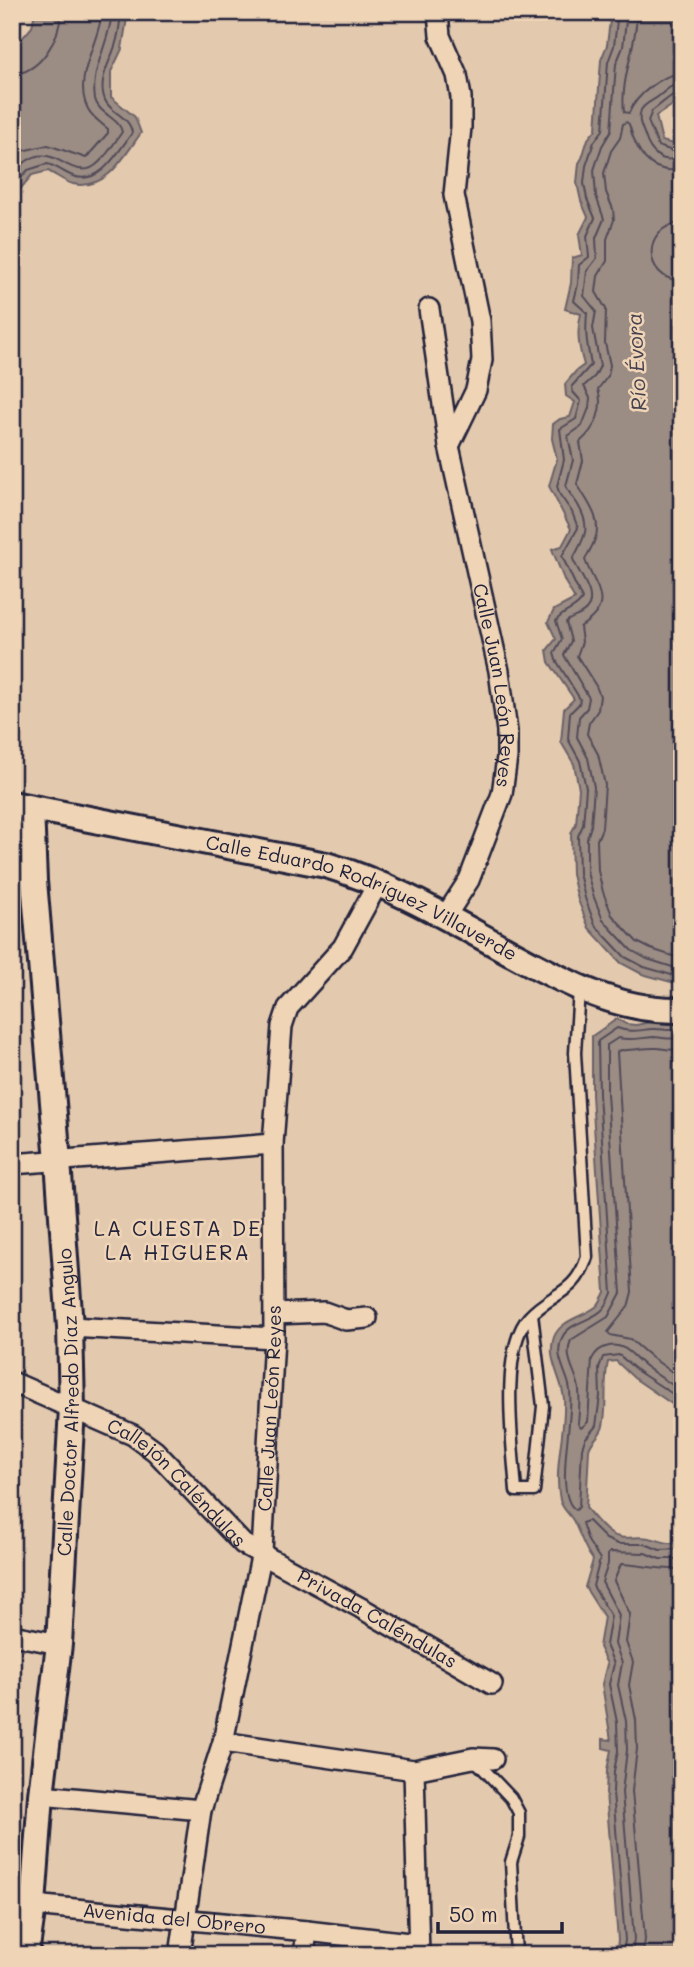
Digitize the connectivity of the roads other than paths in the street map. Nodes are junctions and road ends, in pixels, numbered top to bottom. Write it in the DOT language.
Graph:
graph roads {
  1 [pos="438,12"];
  2 [pos="429,309"];
  3 [pos="449,446"];
  4 [pos="22,806"];
  5 [pos="378,883"];
  6 [pos="445,917"];
  7 [pos="579,988"];
  8 [pos="682,1010"];
  9 [pos="273,1144"];
  10 [pos="58,1161"];
  11 [pos="12,1164"];
  12 [pos="275,1314"];
  13 [pos="532,1314"];
  14 [pos="367,1318"];
  15 [pos="69,1327"];
  16 [pos="274,1338"];
  17 [pos="12,1382"];
  18 [pos="72,1408"];
  19 [pos="261,1552"];
  20 [pos="12,1635"];
  21 [pos="59,1644"];
  22 [pos="492,1684"];
  23 [pos="223,1742"];
  24 [pos="483,1758"];
  25 [pos="414,1770"];
  26 [pos="41,1795"];
  27 [pos="201,1810"];
  28 [pos="23,1904"];
  29 [pos="185,1919"];
  30 [pos="307,1931"];
  31 [pos="419,1949"];
  32 [pos="26,1955"];
  33 [pos="180,1955"];
  34 [pos="304,1955"];
  35 [pos="516,1955"];
  1 -- 3 [label="street"];
  2 -- 3 [label="street, Calle Juan León Reyes"];
  3 -- 6 [label="street, Calle Juan León Reyes"];
  4 -- 5 [label="street, Calle Eduardo Rodríguez Villaverde"];
  4 -- 10 [label="street, Calle Doctor Alfredo Díaz Angulo"];
  5 -- 6 [label="street, Calle Eduardo Rodríguez Villaverde"];
  5 -- 9 [label="street, Calle Juan León Reyes"];
  6 -- 7 [label="street, Calle Eduardo Rodríguez Villaverde"];
  7 -- 8 [label="street, Calle Eduardo Rodríguez Villaverde"];
  7 -- 13 [label="lane"];
  9 -- 10 [label="street"];
  9 -- 12 [label="street, Calle Juan León Reyes"];
  10 -- 11 [label="street"];
  10 -- 15 [label="street, Calle Doctor Alfredo Díaz Angulo"];
  12 -- 14 [label="street"];
  12 -- 16 [label="street, Calle Juan León Reyes"];
  13 -- 13 [label="lane"];
  15 -- 16 [label="street"];
  15 -- 18 [label="street, Calle Doctor Alfredo Díaz Angulo"];
  16 -- 19 [label="street, Calle Juan León Reyes"];
  17 -- 18 [label="street, Callejón Caléndulas"];
  18 -- 19 [label="street, Callejón Caléndulas"];
  18 -- 21 [label="street, Calle Doctor Alfredo Díaz Angulo"];
  19 -- 22 [label="street, Privada Caléndulas"];
  19 -- 23 [label="street, Calle Juan León Reyes"];
  20 -- 21 [label="street"];
  21 -- 26 [label="street, Calle Doctor Alfredo Díaz Angulo"];
  23 -- 25 [label="street"];
  23 -- 27 [label="street, Calle Juan León Reyes"];
  24 -- 25 [label="street"];
  24 -- 35 [label="lane"];
  25 -- 31 [label="street"];
  26 -- 27 [label="street"];
  26 -- 28 [label="street, Calle Doctor Alfredo Díaz Angulo"];
  27 -- 29 [label="street, Calle Juan León Reyes"];
  28 -- 29 [label="street, Avenida del Obrero"];
  28 -- 32 [label="street, Calle Doctor Alfredo Díaz Angulo"];
  29 -- 30 [label="street, Avenida del Obrero"];
  29 -- 33 [label="street, Calle Juan León Reyes"];
  30 -- 31 [label="street, Avenida del Obrero"];
  30 -- 34 [label="street"];
}
